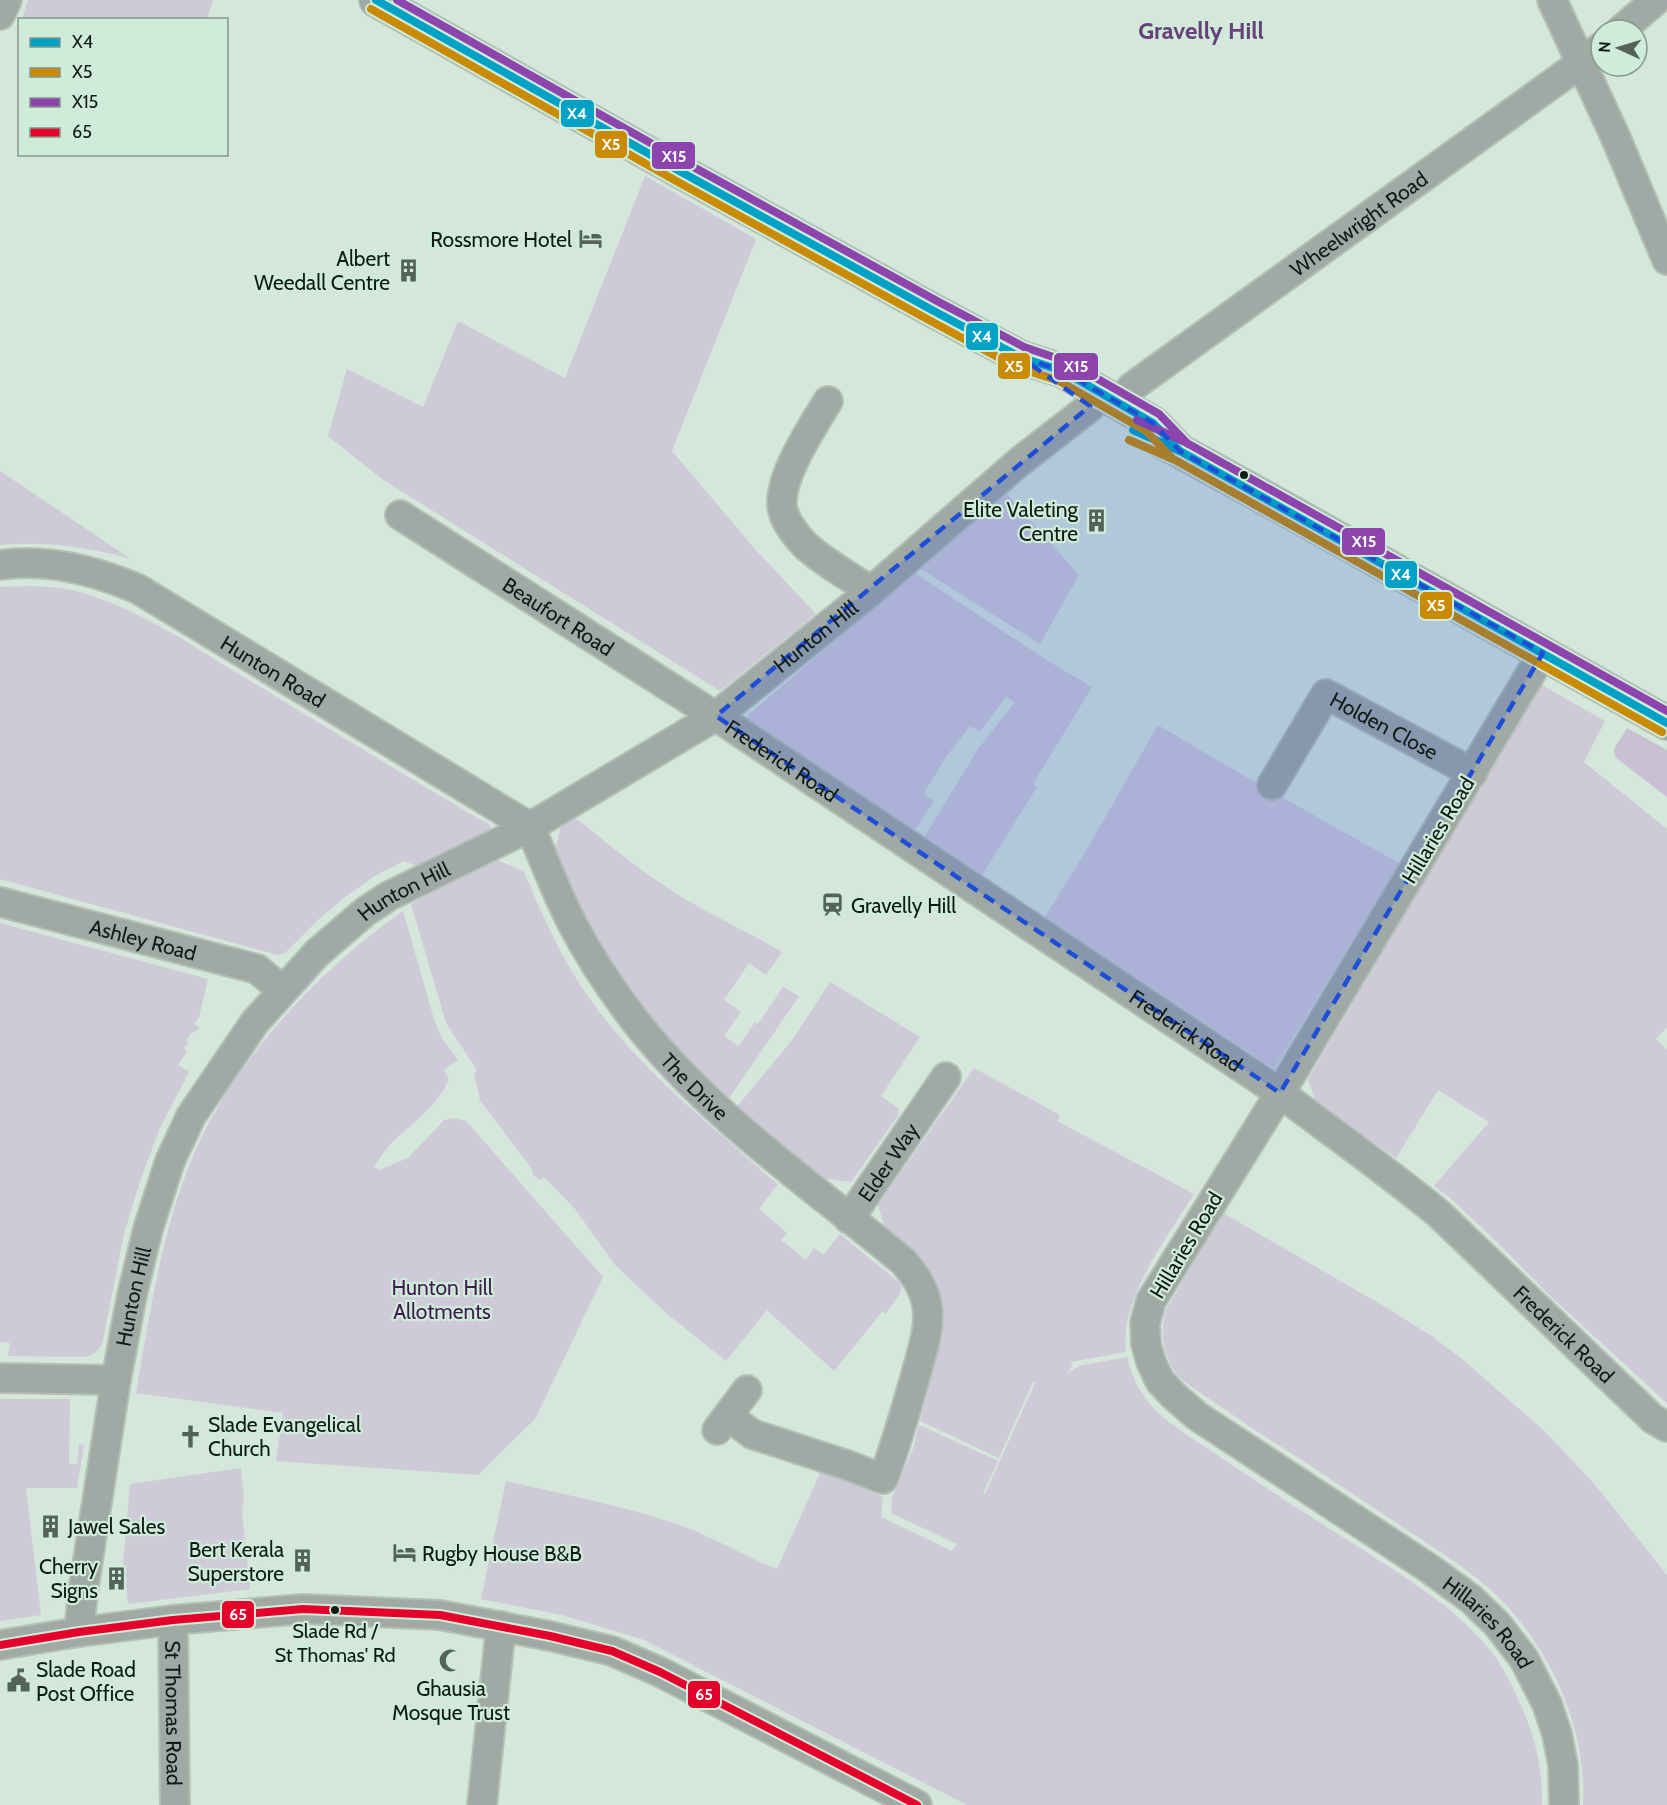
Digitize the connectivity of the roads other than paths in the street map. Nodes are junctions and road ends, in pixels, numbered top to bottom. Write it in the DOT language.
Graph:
graph roads {
  1 [pos="7,0"];
  2 [pos="376,0"];
  3 [pos="1551,0"];
  4 [pos="1656,0"];
  5 [pos="0,15"];
  6 [pos="1635,18"];
  7 [pos="1589,52"];
  8 [pos="1589,56"];
  9 [pos="1598,78"];
  10 [pos="1667,260"];
  11 [pos="828,401"];
  12 [pos="1105,405"];
  13 [pos="400,514"];
  14 [pos="0,565"];
  15 [pos="871,591"];
  16 [pos="1543,653"];
  17 [pos="716,717"];
  18 [pos="1667,723"];
  19 [pos="1473,772"];
  20 [pos="1272,785"];
  21 [pos="530,827"];
  22 [pos="0,902"];
  23 [pos="282,990"];
  24 [pos="946,1077"];
  25 [pos="1280,1093"];
  26 [pos="849,1219"];
  27 [pos="0,1378"];
  28 [pos="116,1380"];
  29 [pos="747,1390"];
  30 [pos="1667,1427"];
  31 [pos="173,1620"];
  32 [pos="501,1626"];
  33 [pos="79,1632"];
  34 [pos="0,1645"];
  35 [pos="175,1805"];
  36 [pos="482,1805"];
  37 [pos="916,1805"];
  38 [pos="1564,1805"];
  1 -- 5 [label="street"];
  2 -- 12 [label="main road"];
  3 -- 7 [label="street"];
  4 -- 6 [label="street"];
  8 -- 12 [label="street, Wheelwright Road"];
  9 -- 10 [label="street"];
  11 -- 15 [label="street"];
  12 -- 15 [label="street, Hunton Hill"];
  12 -- 16 [label="main road"];
  13 -- 17 [label="street, Beaufort Road"];
  14 -- 21 [label="street, Hunton Road"];
  15 -- 17 [label="street, Hunton Hill"];
  16 -- 18 [label="main road"];
  16 -- 19 [label="street, Hillaries Road"];
  17 -- 21 [label="street, Hunton Hill"];
  17 -- 25 [label="street, Frederick Road"];
  19 -- 20 [label="street, Holden Close"];
  19 -- 25 [label="street, Hillaries Road"];
  21 -- 23 [label="street, Hunton Hill"];
  21 -- 26 [label="street, The Drive"];
  22 -- 23 [label="street, Ashley Road"];
  23 -- 28 [label="street, Hunton Hill"];
  24 -- 26 [label="street, Elder Way"];
  25 -- 30 [label="street, Frederick Road"];
  25 -- 38 [label="street, Hillaries Road"];
  26 -- 29 [label="street, The Drive"];
  27 -- 28 [label="street"];
  28 -- 33 [label="street, Hunton Hill"];
  31 -- 32 [label="street"];
  31 -- 33 [label="street"];
  31 -- 35 [label="street, St Thomas Road"];
  32 -- 36 [label="street"];
  32 -- 37 [label="street"];
  33 -- 34 [label="street"];
}
